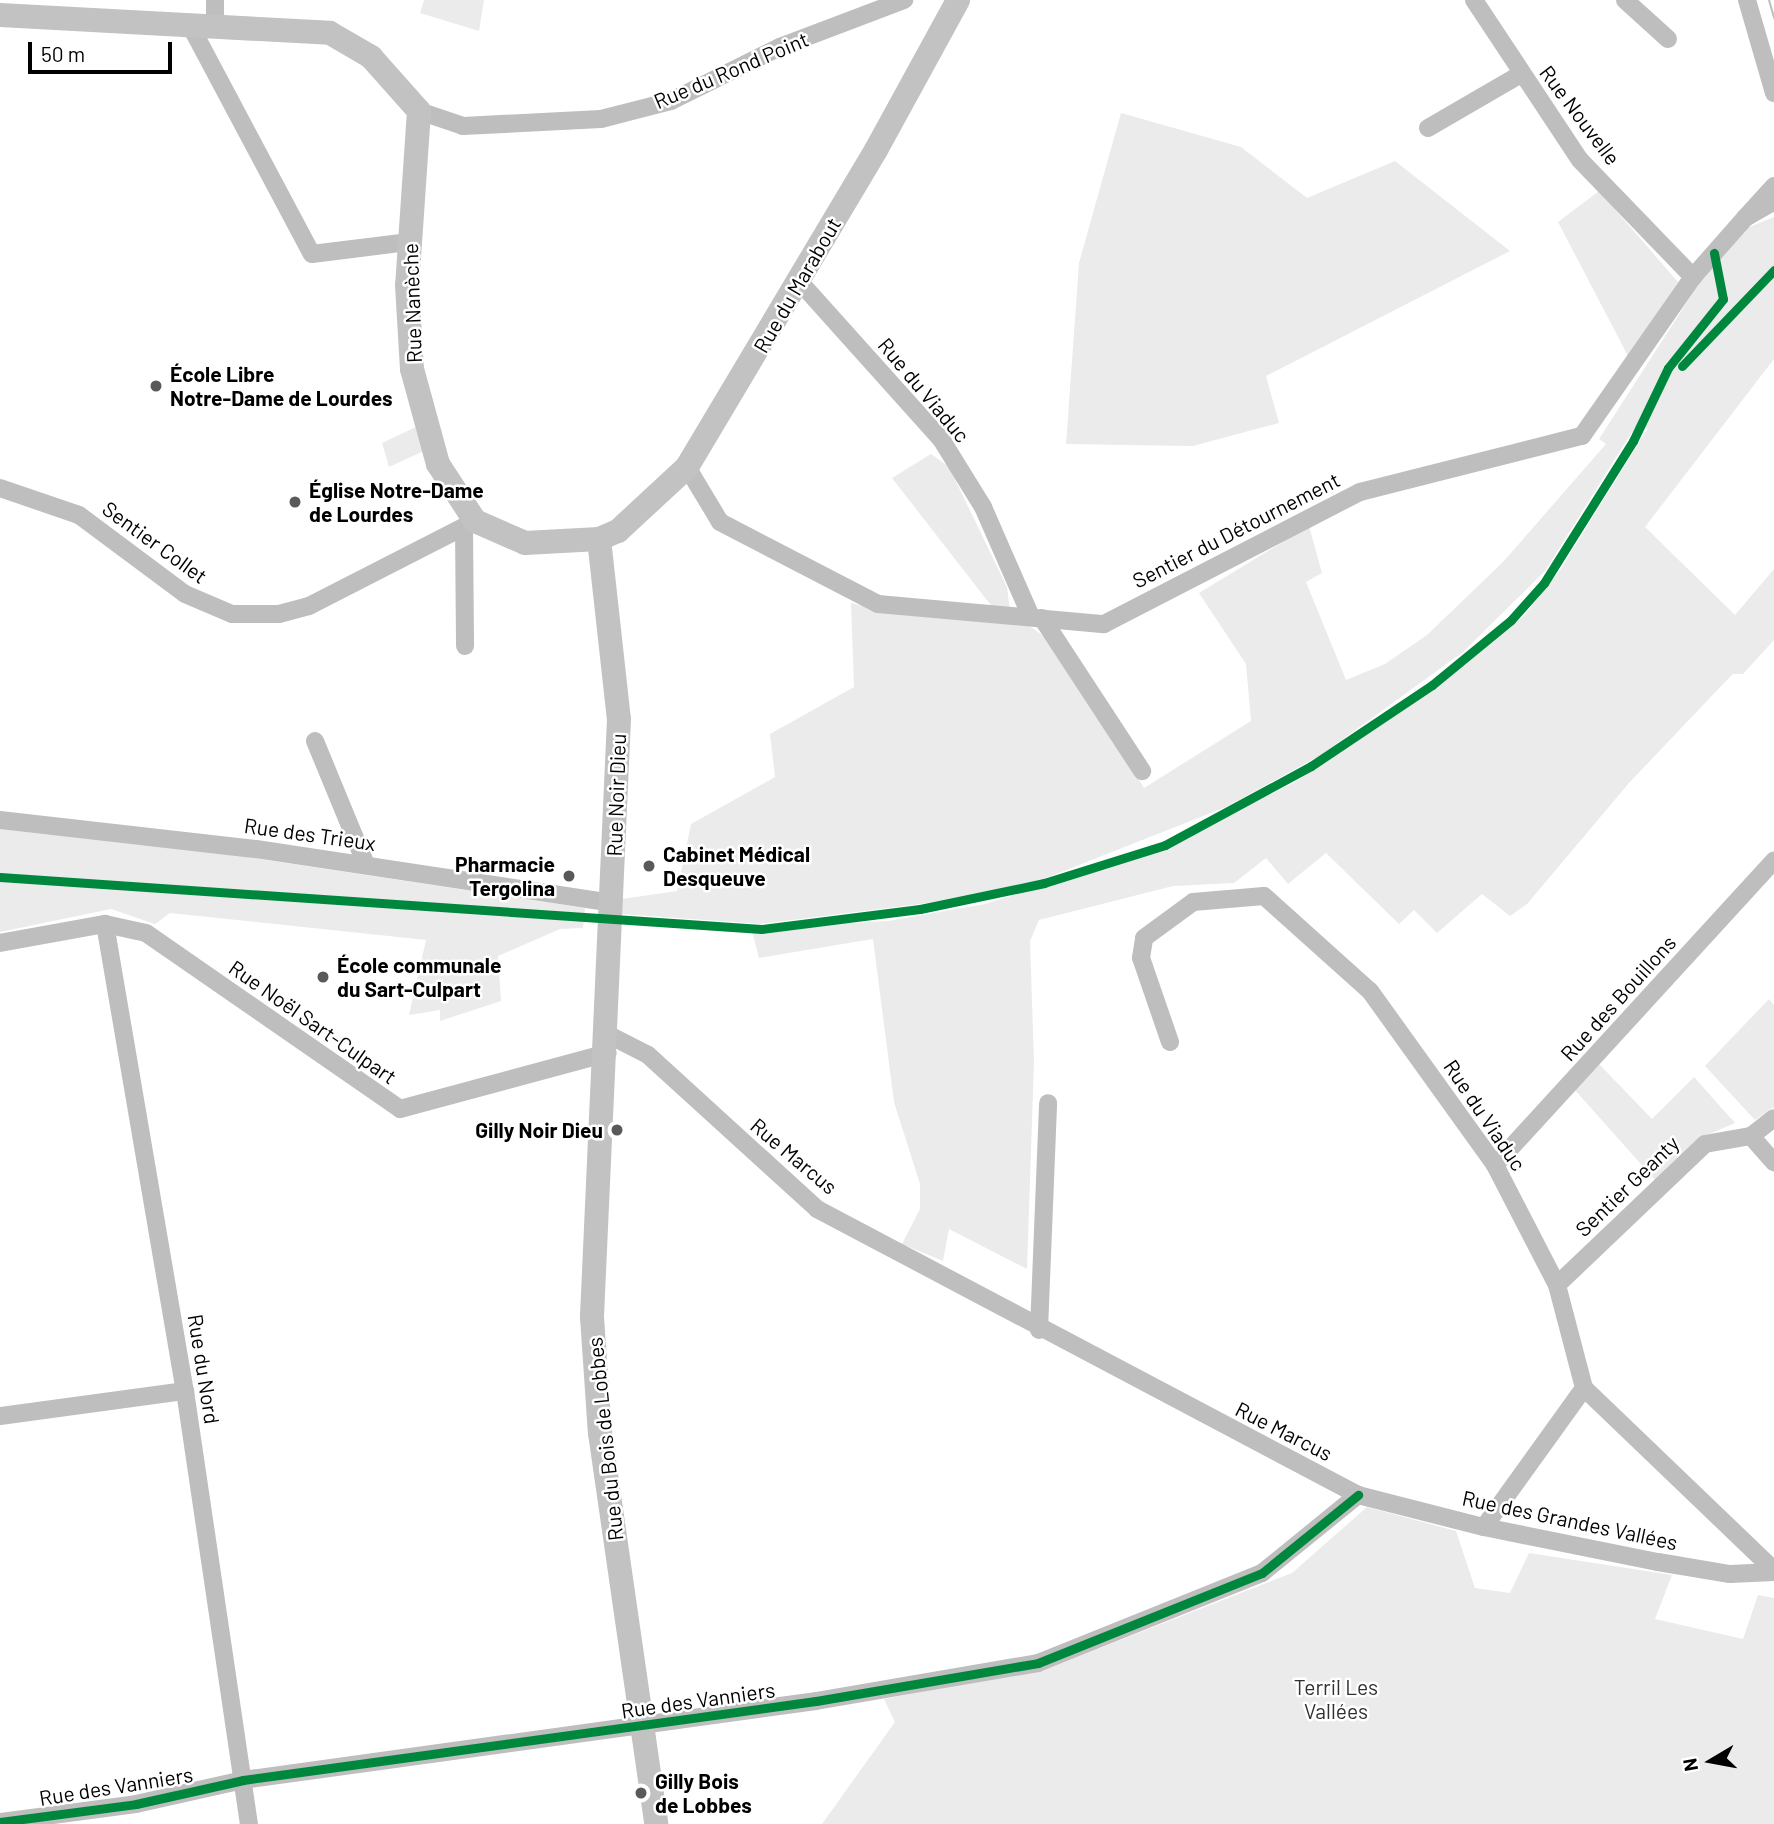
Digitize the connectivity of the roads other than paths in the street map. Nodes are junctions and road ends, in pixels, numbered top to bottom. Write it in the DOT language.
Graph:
graph roads {
  1 [pos="215,0"];
  2 [pos="904,0"];
  3 [pos="958,0"];
  4 [pos="1474,0"];
  5 [pos="1625,0"];
  6 [pos="1747,0"];
  7 [pos="0,15"];
  8 [pos="190,25"];
  9 [pos="215,26"];
  10 [pos="1668,39"];
  11 [pos="1521,75"];
  12 [pos="1774,93"];
  13 [pos="419,111"];
  14 [pos="1428,128"];
  15 [pos="1774,186"];
  16 [pos="1774,201"];
  17 [pos="1745,218"];
  18 [pos="409,242"];
  19 [pos="1693,277"];
  20 [pos="799,281"];
  21 [pos="687,467"];
  22 [pos="0,488"];
  23 [pos="470,524"];
  24 [pos="599,539"];
  25 [pos="1036,618"];
  26 [pos="465,646"];
  27 [pos="315,741"];
  28 [pos="1142,771"];
  29 [pos="0,820"];
  30 [pos="1774,861"];
  31 [pos="366,865"];
  32 [pos="612,903"];
  33 [pos="105,924"];
  34 [pos="0,943"];
  35 [pos="1170,1042"];
  36 [pos="608,1044"];
  37 [pos="1048,1103"];
  38 [pos="1774,1118"];
  39 [pos="1751,1136"];
  40 [pos="1774,1162"];
  41 [pos="1495,1166"];
  42 [pos="1557,1285"];
  43 [pos="1039,1330"];
  44 [pos="1584,1388"];
  45 [pos="185,1391"];
  46 [pos="0,1416"];
  47 [pos="1358,1495"];
  48 [pos="1485,1527"];
  49 [pos="1774,1571"];
  50 [pos="643,1726"];
  51 [pos="243,1780"];
  52 [pos="0,1822"];
  53 [pos="249,1824"];
  54 [pos="656,1824"];
  1 -- 9 [label="street"];
  2 -- 13 [label="street, Rue du Rond Point"];
  3 -- 20 [label="street, Rue du Marabout"];
  4 -- 11 [label="street, Rue Nouvelle"];
  5 -- 10 [label="street"];
  6 -- 12 [label="street"];
  7 -- 8 [label="street, Rue du Rond Point"];
  8 -- 9 [label="street, Rue du Rond Point"];
  8 -- 18 [label="street"];
  9 -- 13 [label="street, Rue du Rond Point"];
  11 -- 14 [label="street"];
  11 -- 19 [label="street, Rue Nouvelle"];
  13 -- 18 [label="street, Rue Nanèche"];
  15 -- 17 [label="street, Sentier du Détournement"];
  16 -- 17 [label="street, Sentier du Détournement"];
  17 -- 19 [label="street, Sentier du Détournement"];
  18 -- 23 [label="street, Rue Nanèche"];
  19 -- 25 [label="street, Sentier du Détournement"];
  20 -- 21 [label="street, Rue du Marabout"];
  20 -- 25 [label="street, Rue du Viaduc"];
  21 -- 24 [label="street, Rue du Marabout"];
  21 -- 25 [label="street, Sentier du Détournement"];
  22 -- 23 [label="street, Sentier Collet"];
  23 -- 24 [label="street"];
  23 -- 26 [label="street"];
  24 -- 32 [label="street, Rue Noir Dieu"];
  25 -- 28 [label="street, Rue du Viaduc"];
  27 -- 31 [label="street"];
  29 -- 31 [label="street, Rue des Trieux"];
  30 -- 41 [label="street, Rue des Bouillons"];
  31 -- 32 [label="street, Rue des Trieux"];
  32 -- 36 [label="street, Rue Noir Dieu"];
  33 -- 34 [label="street, Rue Noël Sart-Culpart"];
  33 -- 36 [label="street, Rue Noël Sart-Culpart"];
  33 -- 45 [label="street, Rue du Nord"];
  35 -- 41 [label="street, Rue du Viaduc"];
  36 -- 43 [label="street, Rue Marcus"];
  36 -- 50 [label="street, Rue du Bois de Lobbes"];
  37 -- 43 [label="street"];
  38 -- 39 [label="street, Sentier Geanty"];
  39 -- 40 [label="street"];
  39 -- 42 [label="street, Sentier Geanty"];
  41 -- 42 [label="street, Rue du Viaduc"];
  42 -- 44 [label="street, Rue du Viaduc"];
  43 -- 47 [label="street, Rue Marcus"];
  44 -- 48 [label="street"];
  44 -- 49 [label="street"];
  45 -- 46 [label="street"];
  45 -- 51 [label="street, Rue du Nord"];
  47 -- 48 [label="street, Rue des Grandes Vallées"];
  47 -- 50 [label="street, Rue des Vanniers"];
  48 -- 49 [label="street, Rue des Grandes Vallées"];
  50 -- 51 [label="street, Rue des Vanniers"];
  50 -- 54 [label="street, Rue du Bois de Lobbes"];
  51 -- 52 [label="street, Rue des Vanniers"];
  51 -- 53 [label="street, Rue du Nord"];
}
